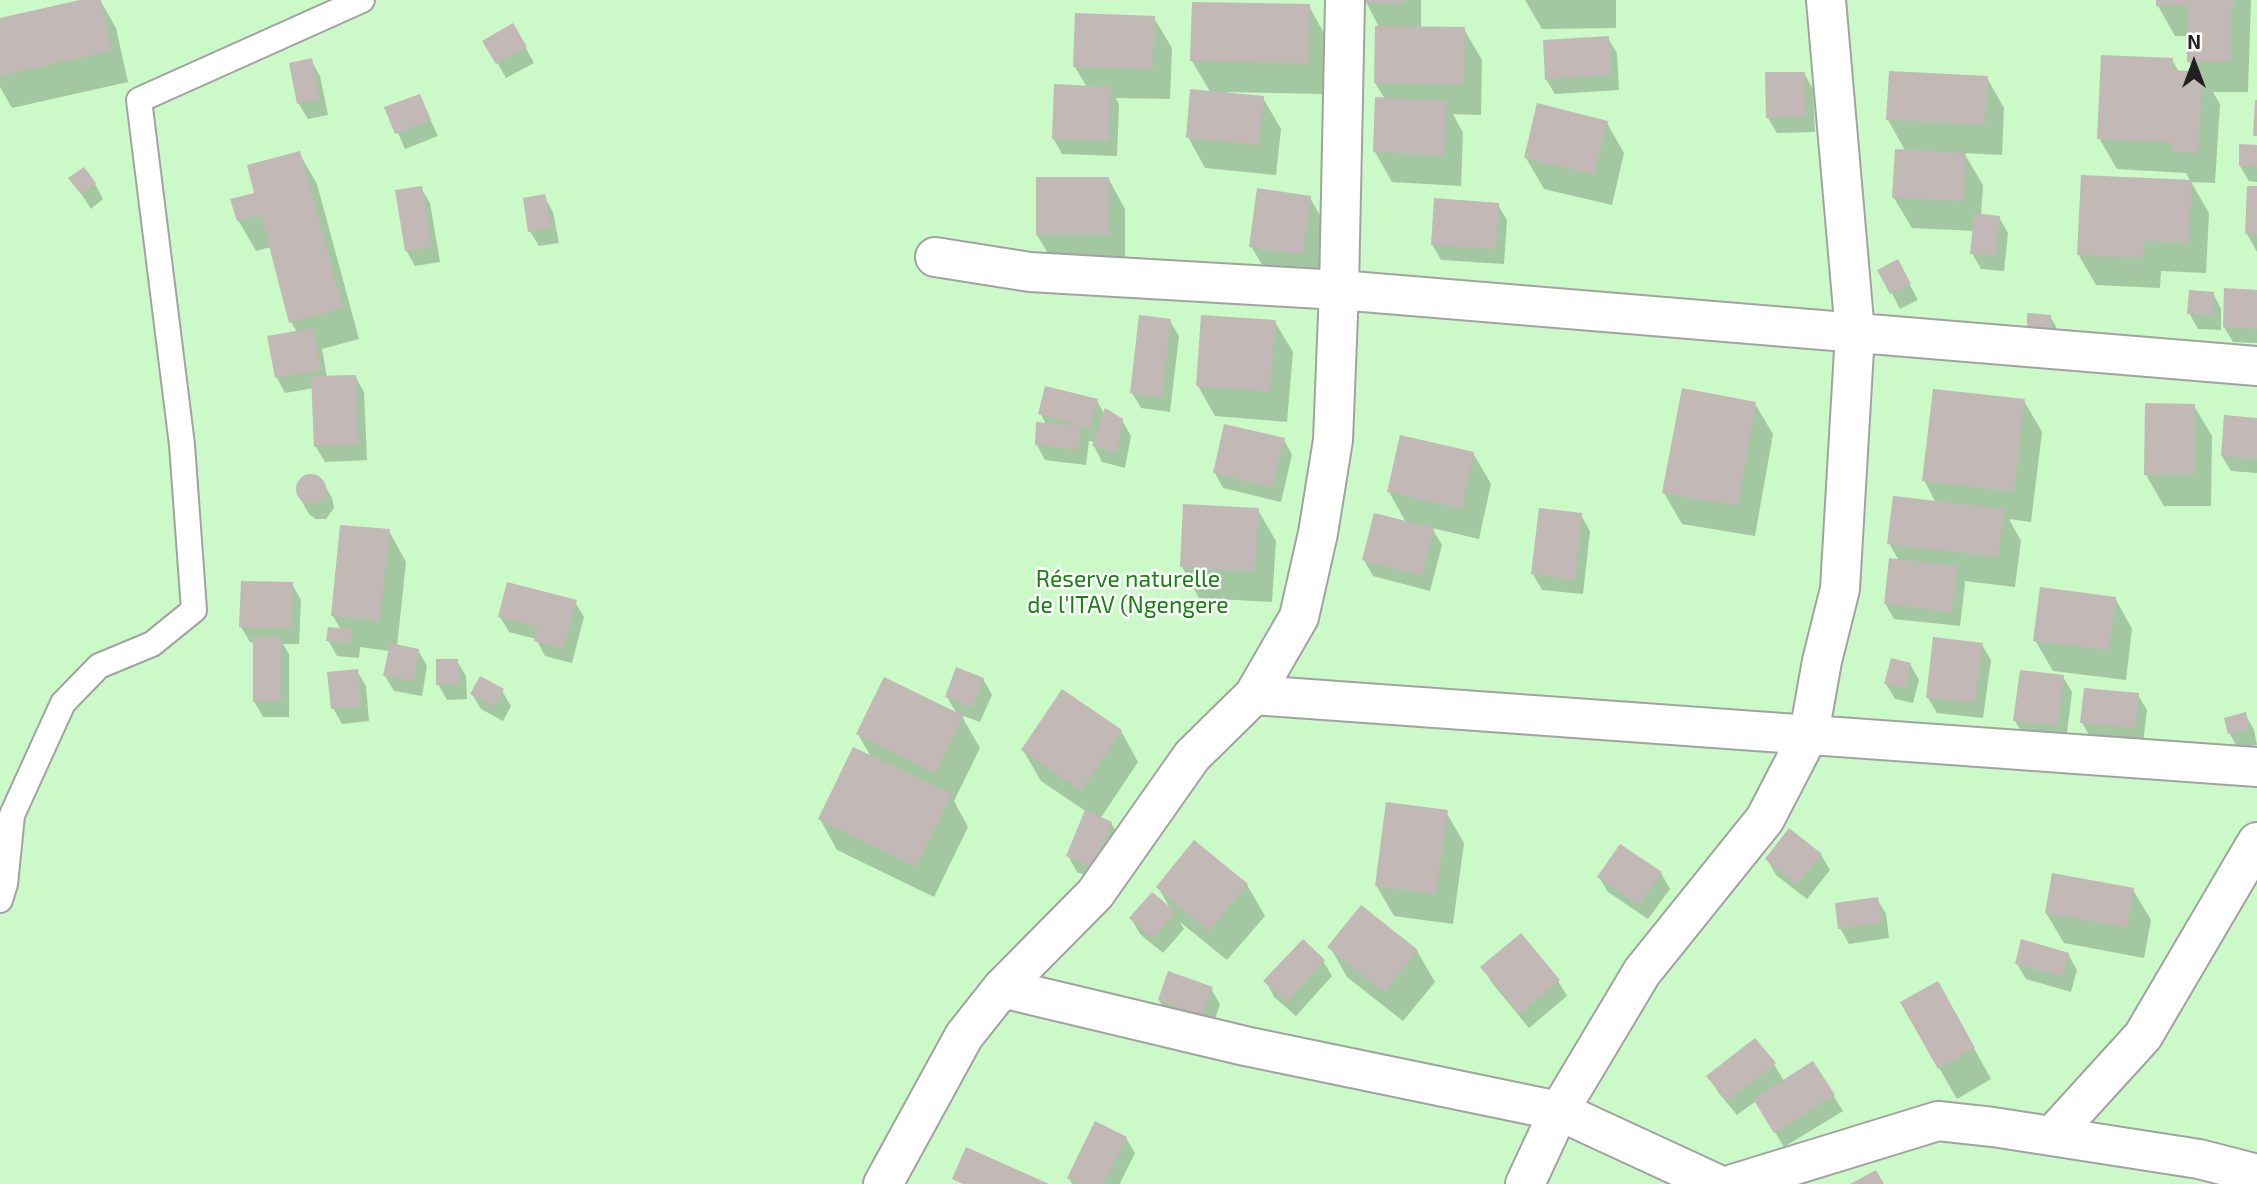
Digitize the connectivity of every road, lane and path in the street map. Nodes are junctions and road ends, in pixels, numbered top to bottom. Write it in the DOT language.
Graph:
graph roads {
  1 [pos="362,0"];
  2 [pos="1345,0"];
  3 [pos="1826,0"];
  4 [pos="935,257"];
  5 [pos="1339,290"];
  6 [pos="1855,333"];
  7 [pos="2257,366"];
  8 [pos="1254,695"];
  9 [pos="1809,734"];
  10 [pos="2257,767"];
  11 [pos="2257,842"];
  12 [pos="0,900"];
  13 [pos="1002,988"];
  14 [pos="1559,1111"];
  15 [pos="2052,1136"];
  16 [pos="2257,1174"];
  17 [pos="883,1184"];
  18 [pos="1525,1184"];
  19 [pos="1717,1184"];
  20 [pos="1733,1184"];
  1 -- 12 [label="lane"];
  2 -- 5 [label="street"];
  3 -- 6 [label="street"];
  4 -- 5 [label="street"];
  5 -- 6 [label="street"];
  5 -- 8 [label="street"];
  6 -- 7 [label="street"];
  6 -- 9 [label="street"];
  8 -- 9 [label="street"];
  8 -- 13 [label="street"];
  9 -- 10 [label="street"];
  9 -- 14 [label="street"];
  11 -- 15 [label="street"];
  13 -- 14 [label="street"];
  13 -- 17 [label="street"];
  14 -- 18 [label="street"];
  14 -- 19 [label="street"];
  15 -- 16 [label="street"];
  15 -- 20 [label="street"];
}
